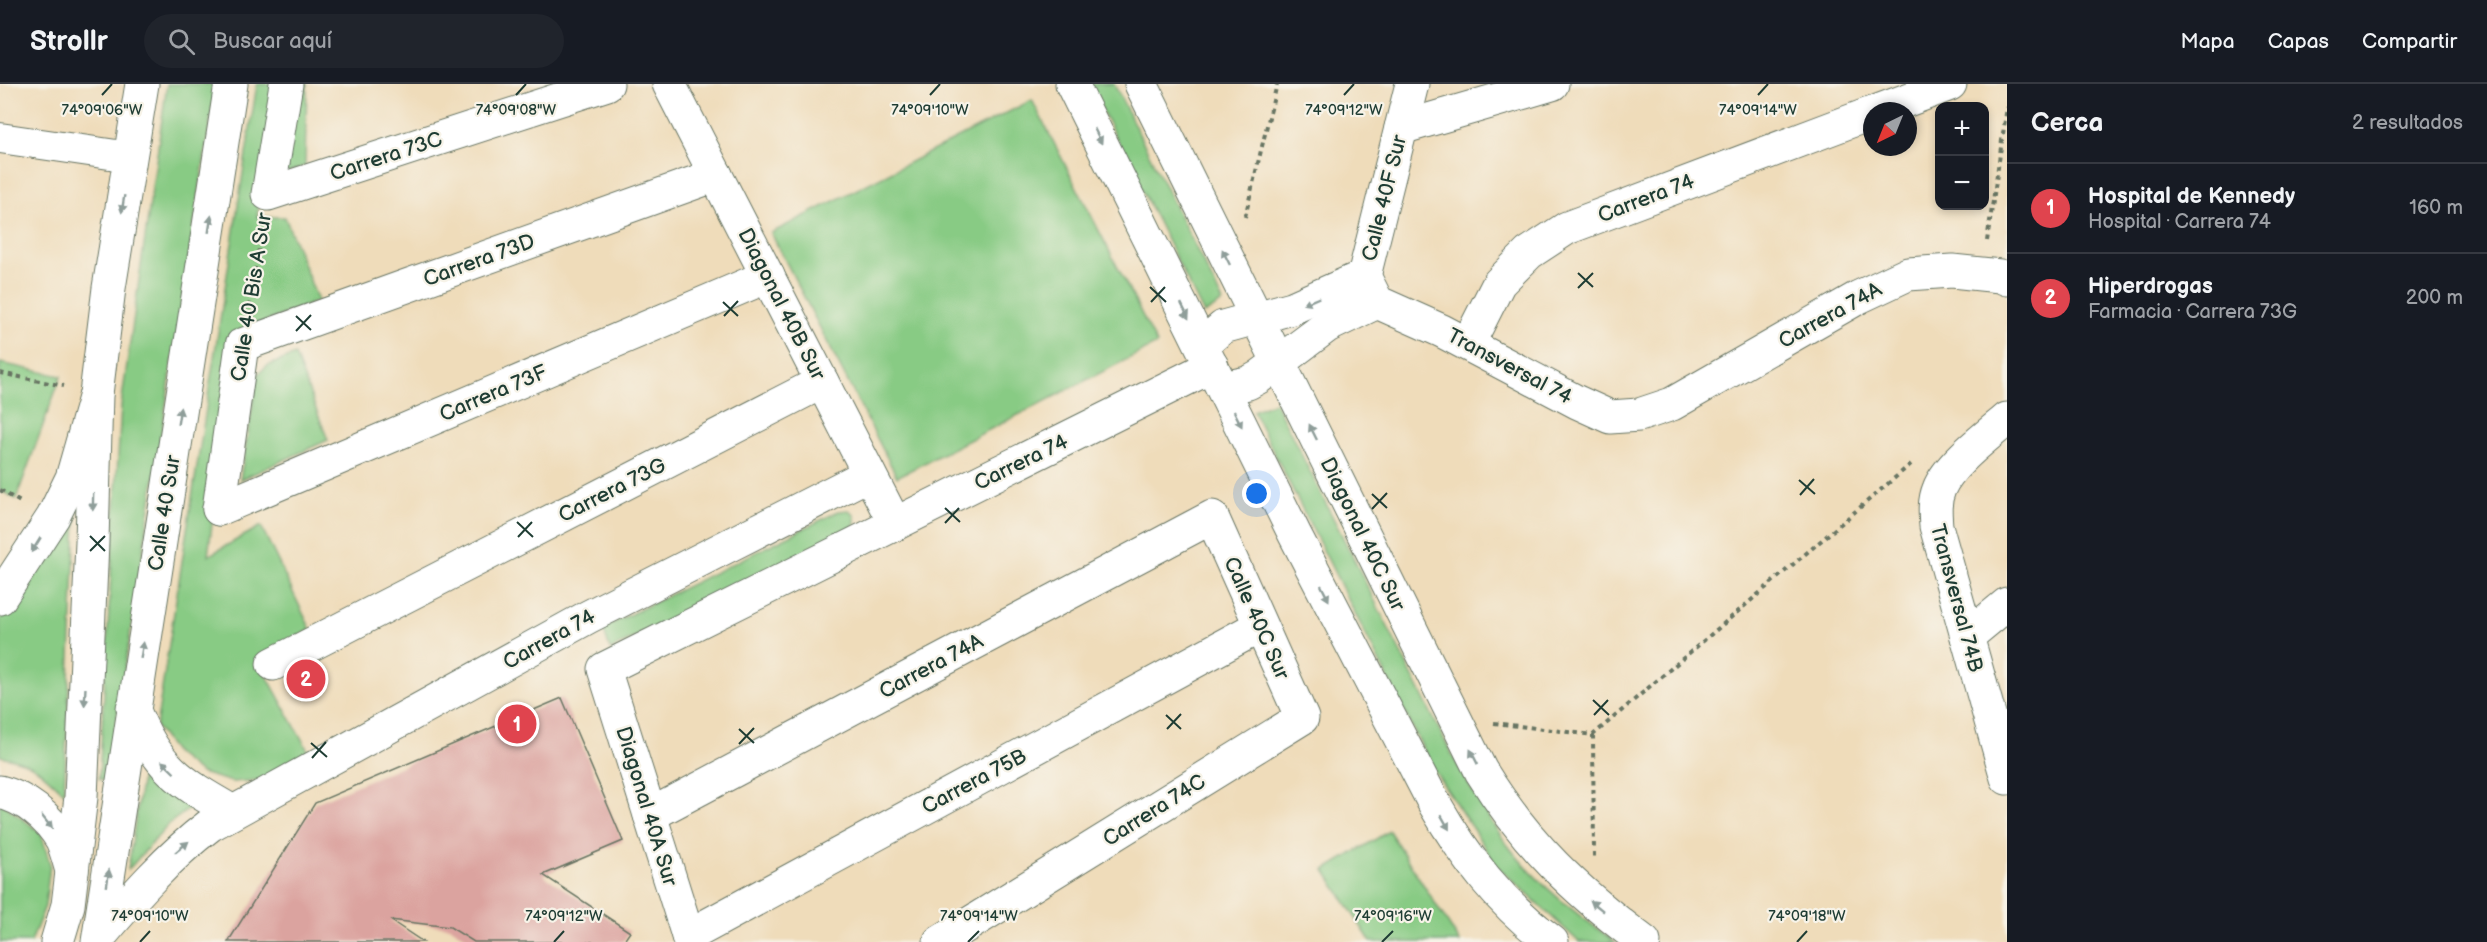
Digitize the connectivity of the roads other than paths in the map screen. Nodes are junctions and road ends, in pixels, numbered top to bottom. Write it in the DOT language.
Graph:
graph roads {
  1 [pos="142,84"];
  2 [pos="231,84"];
  3 [pos="286,84"];
  4 [pos="607,84"];
  5 [pos="669,84"];
  6 [pos="1072,84"];
  7 [pos="1141,84"];
  8 [pos="1412,84"];
  9 [pos="1552,84"];
  10 [pos="1950,84"];
  11 [pos="1902,102"];
  12 [pos="1863,116"];
  13 [pos="1401,128"];
  14 [pos="0,138"];
  15 [pos="130,157"];
  16 [pos="716,175"];
  17 [pos="268,194"];
  18 [pos="768,276"];
  19 [pos="1999,280"];
  20 [pos="1370,289"];
  21 [pos="1256,317"];
  22 [pos="1468,344"];
  23 [pos="242,345"];
  24 [pos="1278,363"];
  25 [pos="1212,367"];
  26 [pos="822,382"];
  27 [pos="82,391"];
  28 [pos="1672,404"];
  29 [pos="2007,419"];
  30 [pos="869,474"];
  31 [pos="219,509"];
  32 [pos="1212,517"];
  33 [pos="895,524"];
  34 [pos="0,598"];
  35 [pos="2007,604"];
  36 [pos="1260,626"];
  37 [pos="1967,637"];
  38 [pos="273,664"];
  39 [pos="604,669"];
  40 [pos="133,708"];
  41 [pos="1302,718"];
  42 [pos="2007,778"];
  43 [pos="0,792"];
  44 [pos="233,812"];
  45 [pos="650,815"];
  46 [pos="72,871"];
  47 [pos="99,939"];
  48 [pos="689,939"];
  49 [pos="57,942"];
  50 [pos="940,942"];
  51 [pos="1551,942"];
  52 [pos="1644,942"];
  1 -- 15 [label="street"];
  40 -- 2 [label="street, Calle 40 Sur, one-way"];
  3 -- 17 [label="street, Calle 40 Bis A Sur"];
  4 -- 17 [label="street, Carrera 73C"];
  5 -- 16 [label="street, Diagonal 40B Sur"];
  6 -- 25 [label="street, one-way"];
  21 -- 7 [label="street, Diagonal 40C Sur, one-way"];
  8 -- 13 [label="street, Calle 40F Sur"];
  9 -- 13 [label="street"];
  10 -- 11 [label="street"];
  12 -- 22 [label="street, Carrera 74"];
  13 -- 20 [label="street, Calle 40F Sur"];
  14 -- 15 [label="street"];
  15 -- 27 [label="street, one-way"];
  16 -- 18 [label="street, Diagonal 40B Sur"];
  16 -- 23 [label="street, Carrera 73D"];
  18 -- 26 [label="street, Diagonal 40B Sur"];
  18 -- 31 [label="street, Carrera 73F"];
  19 -- 28 [label="street, Carrera 74A"];
  20 -- 21 [label="street, Carrera 74, one-way"];
  20 -- 22 [label="street, Transversal 74"];
  20 -- 24 [label="street, Carrera 74"];
  21 -- 24 [label="street, Diagonal 40C Sur"];
  21 -- 25 [label="street, Carrera 74"];
  22 -- 28 [label="street, Transversal 74"];
  23 -- 31 [label="street, Calle 40 Bis A Sur"];
  24 -- 25 [label="street, Carrera 74"];
  52 -- 24 [label="street, Diagonal 40C Sur, one-way"];
  25 -- 33 [label="street, Carrera 74"];
  25 -- 51 [label="street, one-way"];
  26 -- 30 [label="street, Diagonal 40B Sur"];
  26 -- 38 [label="street, Carrera 73G"];
  27 -- 34 [label="street, one-way"];
  27 -- 46 [label="street, one-way"];
  29 -- 37 [label="street, Transversal 74B"];
  30 -- 33 [label="street, Diagonal 40B Sur"];
  30 -- 44 [label="street, Carrera 74"];
  32 -- 36 [label="street, Calle 40C Sur"];
  32 -- 45 [label="street, Carrera 74A"];
  33 -- 39 [label="street, Carrera 74"];
  35 -- 37 [label="street"];
  36 -- 41 [label="street, Calle 40C Sur"];
  36 -- 48 [label="street, Carrera 75B"];
  37 -- 42 [label="street, Transversal 74B"];
  39 -- 45 [label="street, Diagonal 40A Sur"];
  44 -- 40 [label="street, one-way"];
  47 -- 40 [label="street, Calle 40 Sur, one-way"];
  41 -- 50 [label="street, Carrera 74C"];
  43 -- 46 [label="street, one-way"];
  47 -- 44 [label="street, Carrera 74, one-way"];
  45 -- 48 [label="street, Diagonal 40A Sur"];
  46 -- 49 [label="street"];
}
